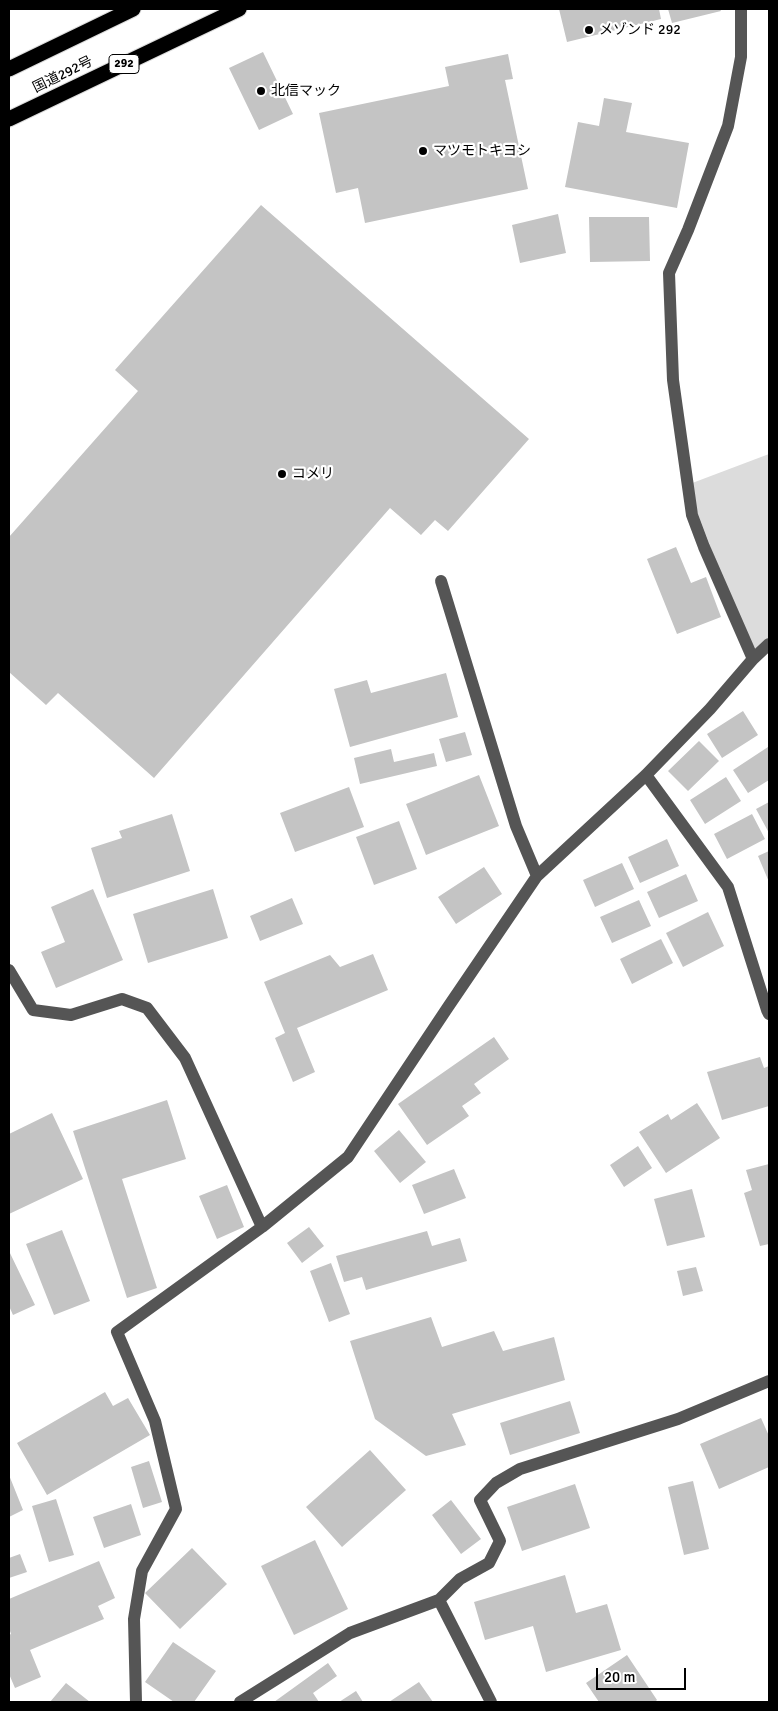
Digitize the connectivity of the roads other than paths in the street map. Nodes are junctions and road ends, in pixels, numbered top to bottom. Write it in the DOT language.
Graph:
graph roads {
  1 [pos="132,9"];
  2 [pos="239,9"];
  3 [pos="741,9"];
  4 [pos="9,69"];
  5 [pos="9,119"];
  6 [pos="441,581"];
  7 [pos="769,644"];
  8 [pos="753,659"];
  9 [pos="646,775"];
  10 [pos="537,876"];
  11 [pos="9,970"];
  12 [pos="769,1014"];
  13 [pos="262,1227"];
  14 [pos="769,1381"];
  15 [pos="439,1600"];
  16 [pos="136,1702"];
  17 [pos="240,1702"];
  18 [pos="491,1702"];
  1 -- 4 [label="highway"];
  2 -- 5 [label="highway, 国道292号 / 292"];
  3 -- 8 [label="street"];
  6 -- 10 [label="street"];
  7 -- 8 [label="street"];
  8 -- 9 [label="street"];
  9 -- 10 [label="street"];
  9 -- 12 [label="street"];
  10 -- 13 [label="street"];
  11 -- 13 [label="street"];
  13 -- 16 [label="street"];
  14 -- 15 [label="street"];
  15 -- 17 [label="street"];
  15 -- 18 [label="street"];
}
